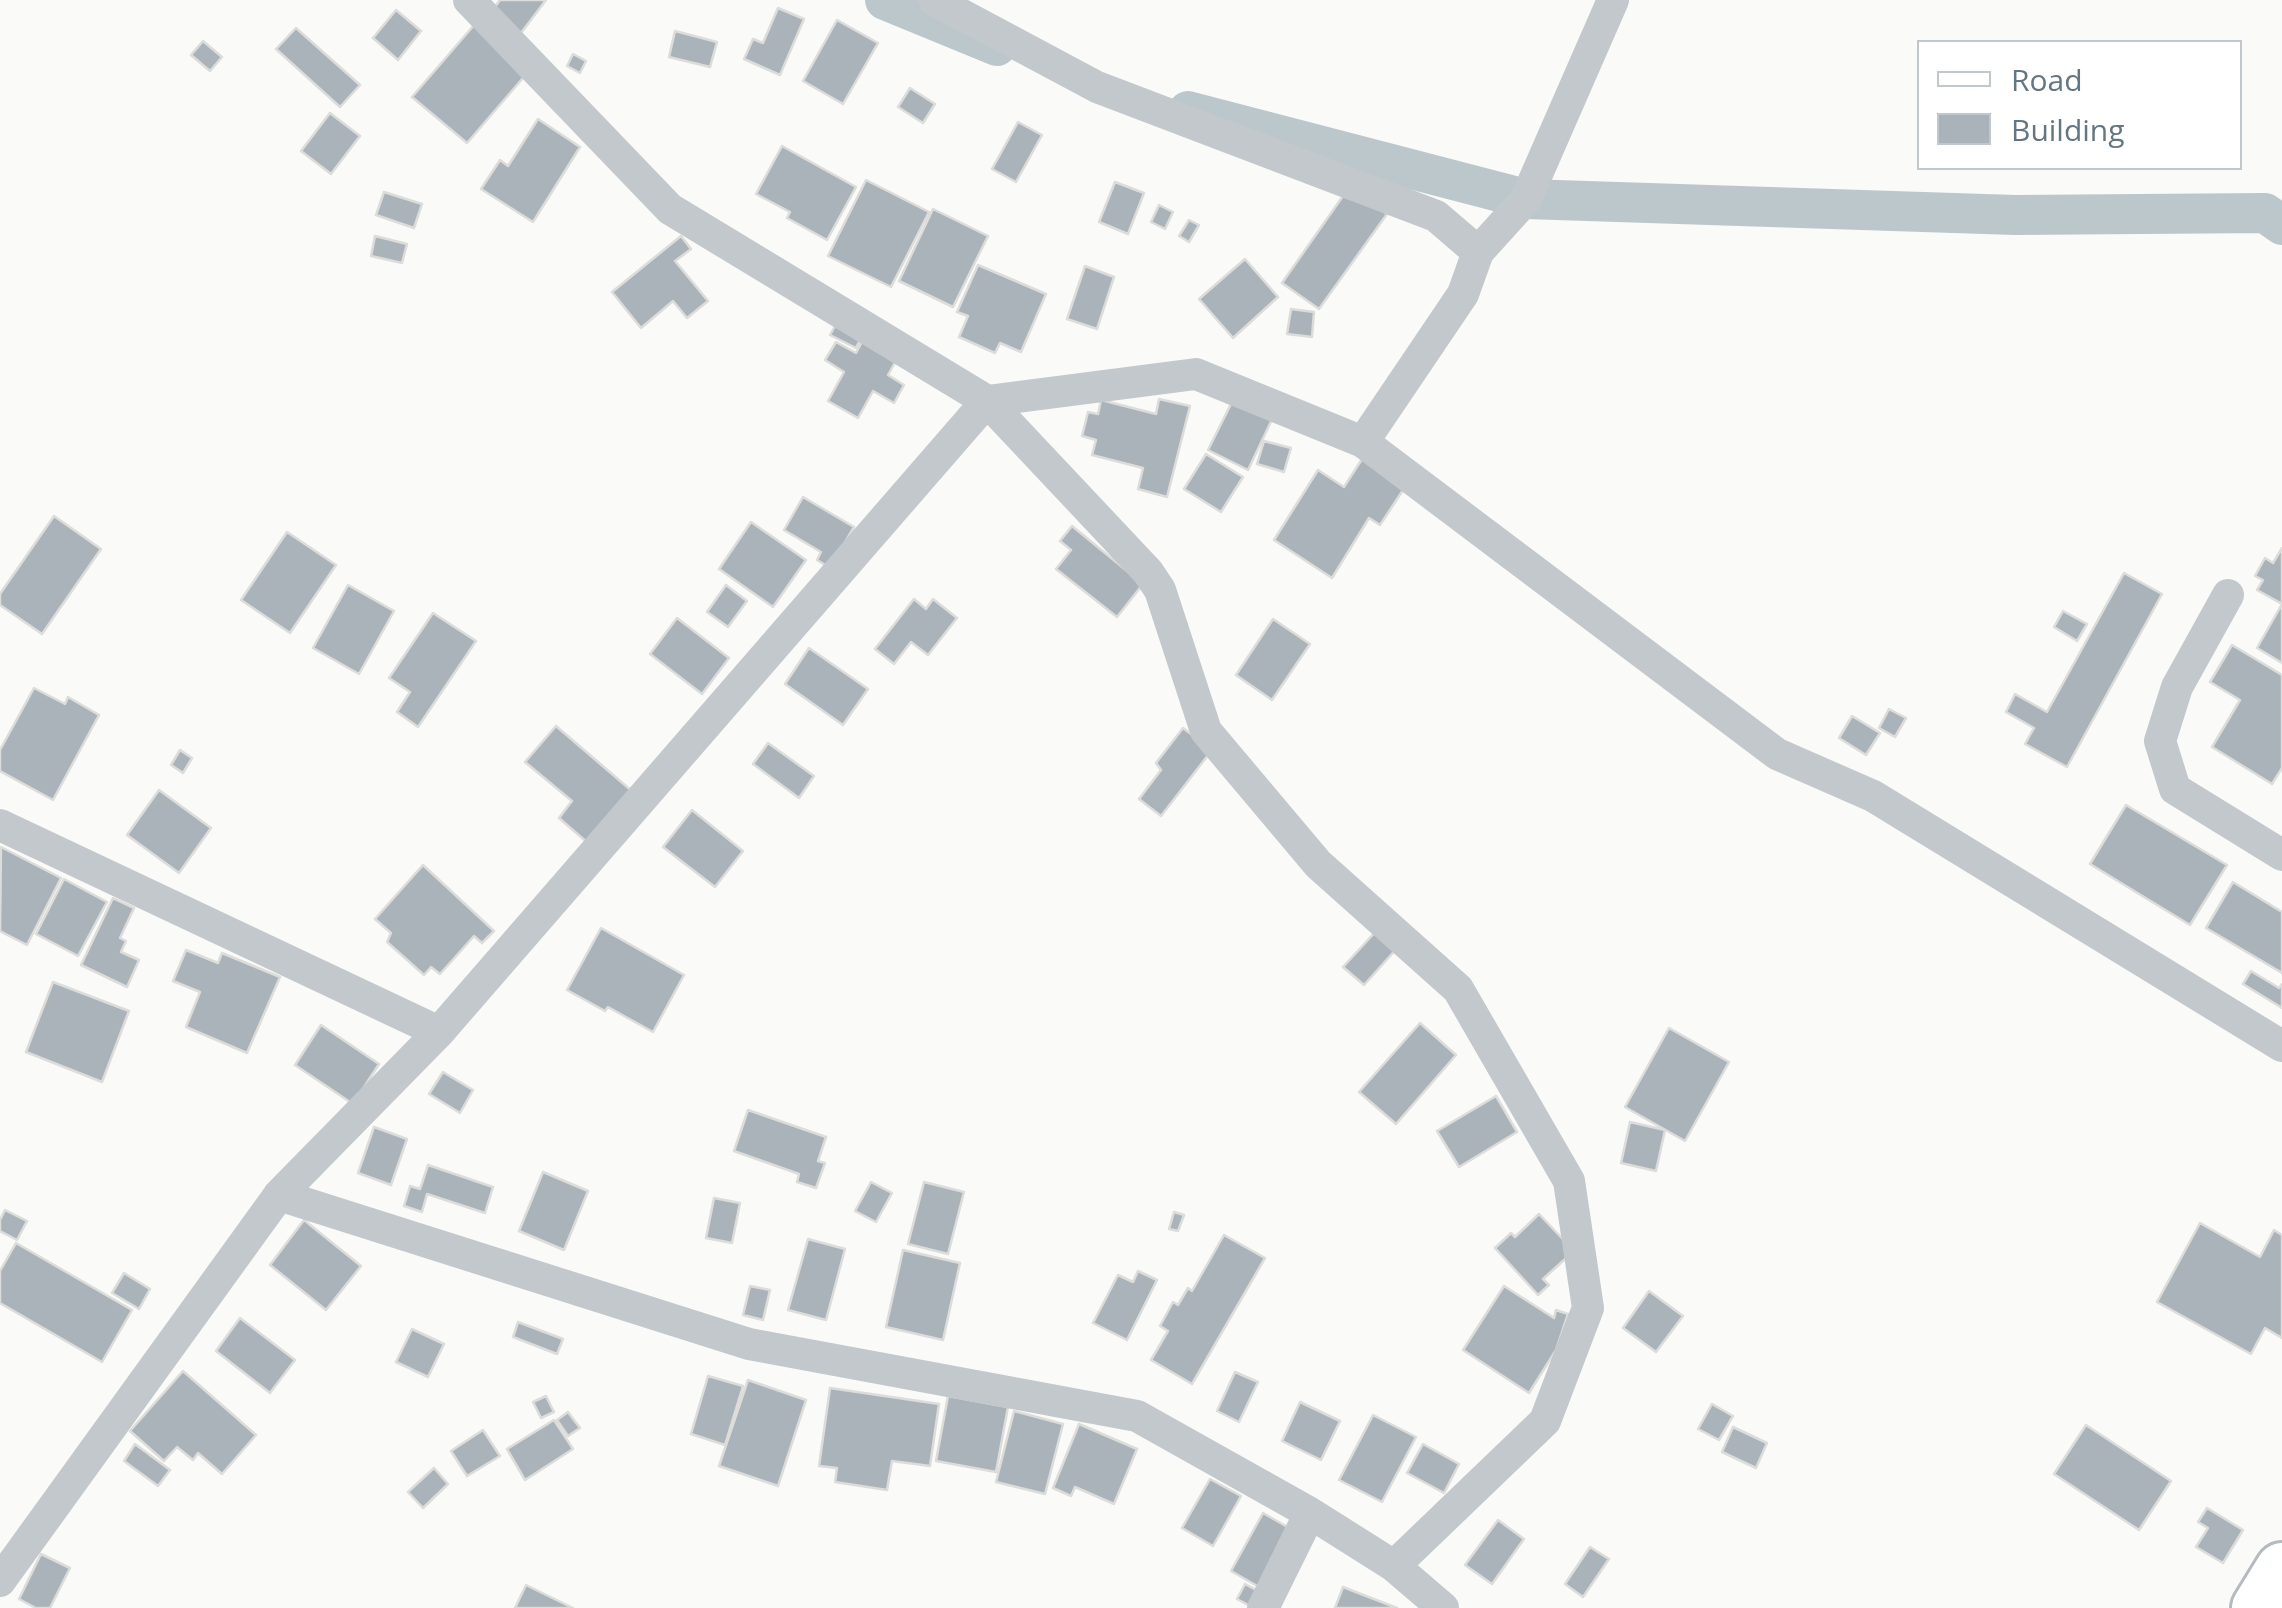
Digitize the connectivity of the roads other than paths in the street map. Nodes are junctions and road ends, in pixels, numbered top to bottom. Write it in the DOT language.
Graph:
graph roads {
  1 [pos="469,0"];
  2 [pos="934,0"];
  3 [pos="1614,0"];
  4 [pos="1478,252"];
  5 [pos="987,401"];
  6 [pos="1363,442"];
  7 [pos="2228,595"];
  8 [pos="0,825"];
  9 [pos="2282,856"];
  10 [pos="439,1032"];
  11 [pos="2282,1046"];
  12 [pos="280,1194"];
  13 [pos="1310,1513"];
  14 [pos="1394,1566"];
  15 [pos="2282,1569"];
  16 [pos="0,1581"];
  17 [pos="1263,1608"];
  18 [pos="1443,1608"];
  19 [pos="2258,1608"];
  1 -- 5 [label="street"];
  2 -- 4 [label="street"];
  3 -- 4 [label="street"];
  4 -- 6 [label="street"];
  5 -- 6 [label="street"];
  5 -- 10 [label="street"];
  5 -- 14 [label="street"];
  6 -- 11 [label="street"];
  7 -- 9 [label="street"];
  8 -- 10 [label="street"];
  10 -- 12 [label="street"];
  12 -- 13 [label="street"];
  12 -- 16 [label="street"];
  13 -- 14 [label="street"];
  13 -- 17 [label="street"];
  14 -- 18 [label="street"];
  15 -- 19 [label="main road"];
}
